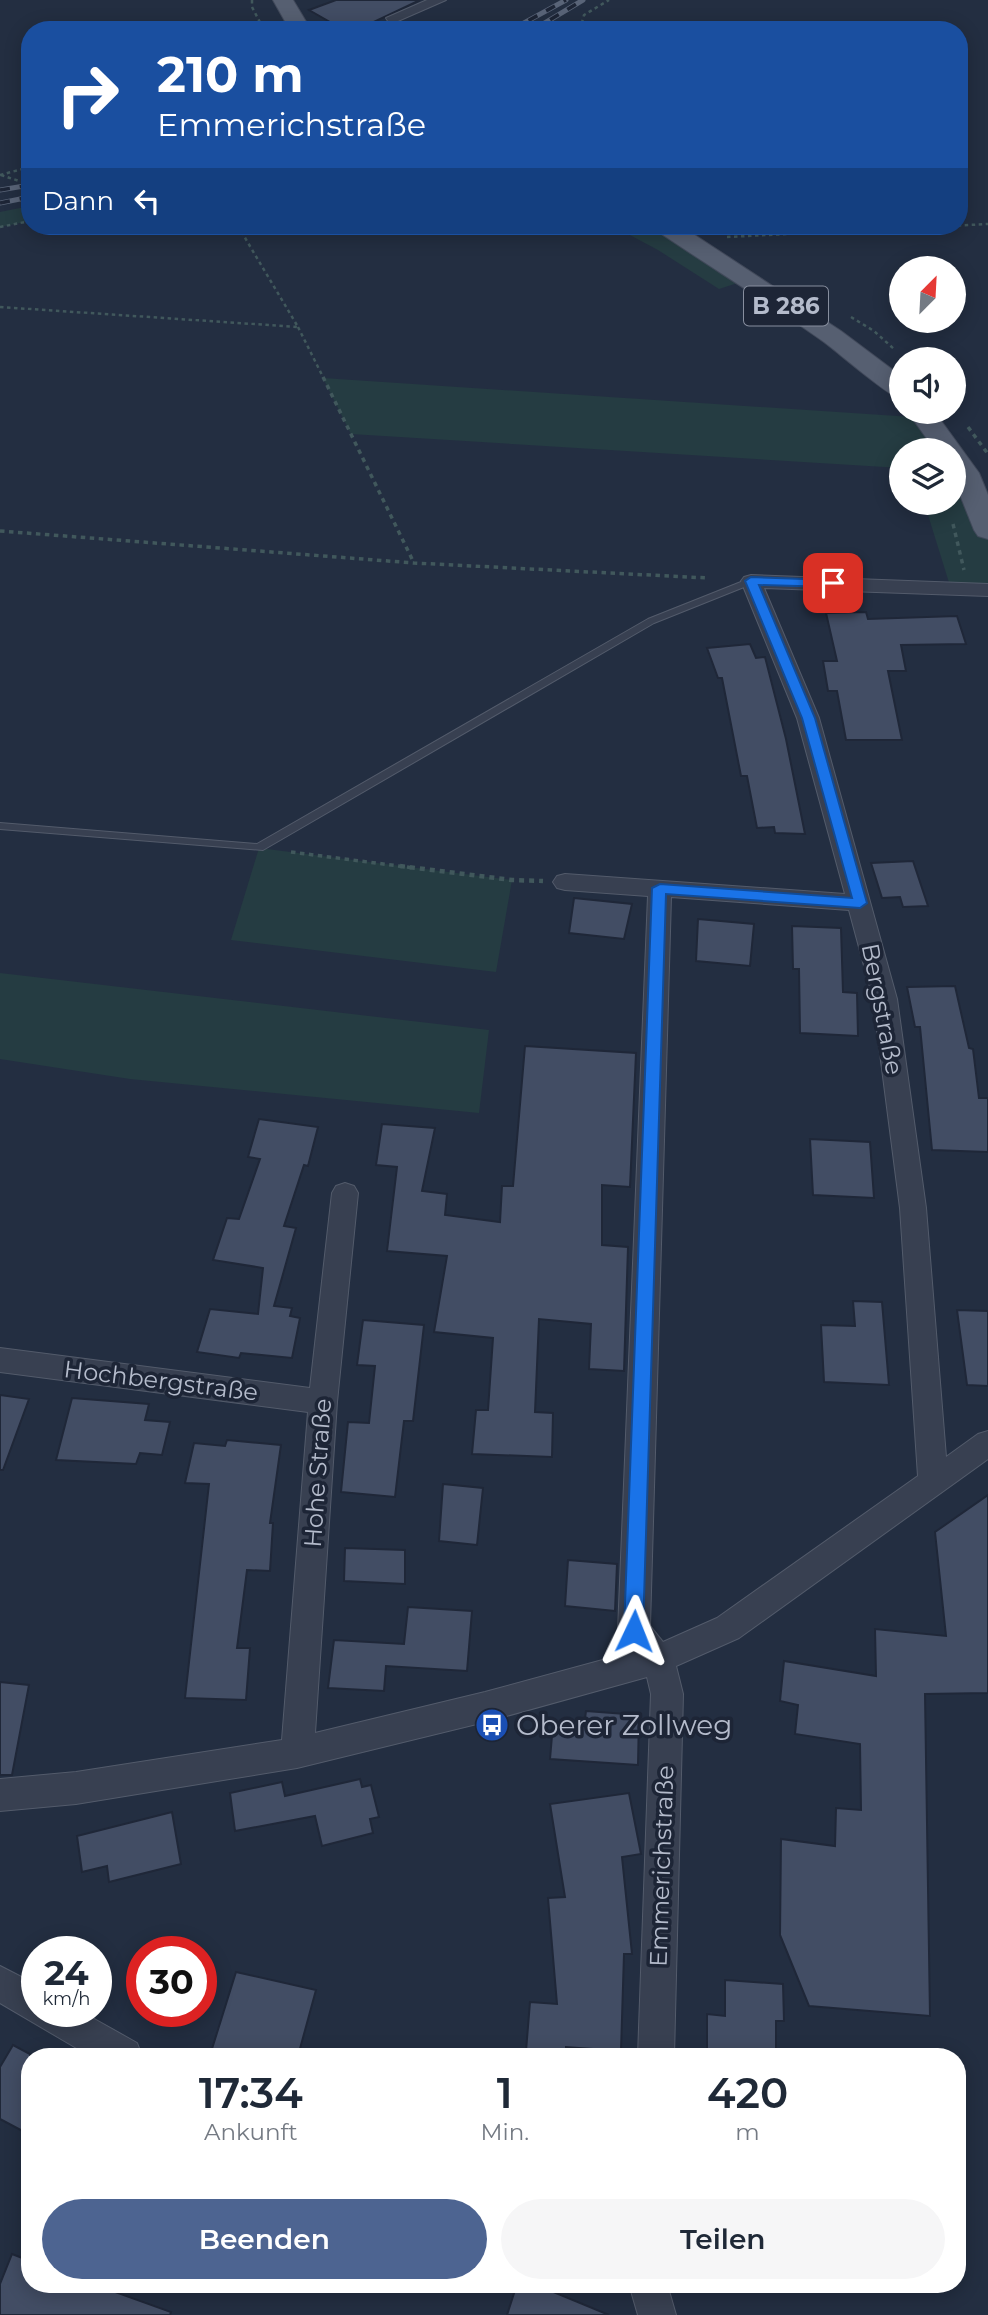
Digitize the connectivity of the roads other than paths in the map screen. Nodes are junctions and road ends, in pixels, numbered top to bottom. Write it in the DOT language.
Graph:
graph roads {
  1 [pos="284,0"];
  2 [pos="439,0"];
  3 [pos="393,18"];
  4 [pos="294,21"];
  5 [pos="680,235"];
  6 [pos="889,379"];
  7 [pos="966,475"];
  8 [pos="988,530"];
  9 [pos="751,581"];
  10 [pos="987,590"];
  11 [pos="0,826"];
  12 [pos="565,882"];
  13 [pos="660,888"];
  14 [pos="860,903"];
  15 [pos="345,1193"];
  16 [pos="0,1360"];
  17 [pos="323,1402"];
  18 [pos="988,1443"];
  19 [pos="933,1482"];
  20 [pos="658,1660"];
  21 [pos="297,1753"];
  22 [pos="0,1794"];
  23 [pos="0,1984"];
  24 [pos="21,1996"];
  25 [pos="74,2027"];
  26 [pos="110,2048"];
  27 [pos="656,2048"];
  1 -- 4 [label="main road"];
  2 -- 3 [label="street"];
  5 -- 6 [label="main road, B 286"];
  7 -- 8 [label="main road"];
  9 -- 10 [label="street"];
  9 -- 11 [label="lane"];
  9 -- 14 [label="street, Bergstraße"];
  12 -- 13 [label="street"];
  13 -- 14 [label="street"];
  13 -- 20 [label="street, Emmerichstraße"];
  14 -- 19 [label="street, Bergstraße"];
  15 -- 17 [label="street, Hohe Straße"];
  16 -- 17 [label="street, Hochbergstraße"];
  17 -- 21 [label="street, Hohe Straße"];
  18 -- 19 [label="street"];
  19 -- 20 [label="street"];
  20 -- 21 [label="street"];
  20 -- 27 [label="street, Emmerichstraße"];
  21 -- 22 [label="street"];
  23 -- 24 [label="street"];
  25 -- 26 [label="street"];
}
